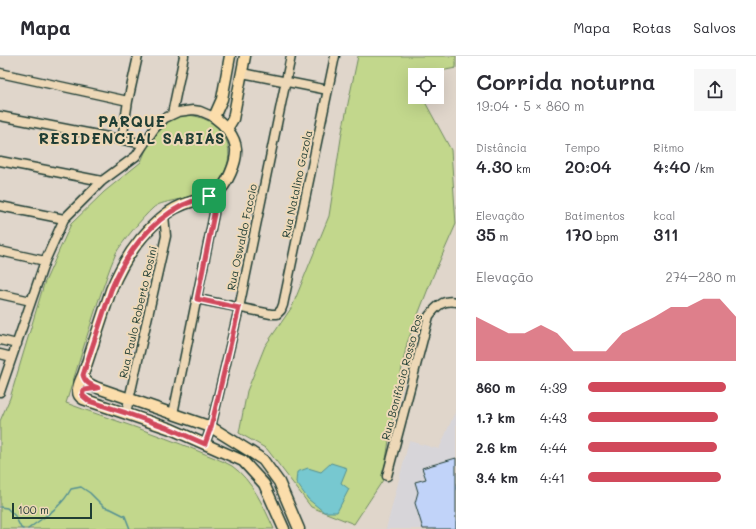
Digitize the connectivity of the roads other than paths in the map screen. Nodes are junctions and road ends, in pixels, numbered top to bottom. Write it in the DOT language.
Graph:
graph roads {
  1 [pos="137,56"];
  2 [pos="184,56"];
  3 [pos="230,56"];
  4 [pos="245,56"];
  5 [pos="291,56"];
  6 [pos="334,56"];
  7 [pos="227,71"];
  8 [pos="0,73"];
  9 [pos="242,73"];
  10 [pos="285,82"];
  11 [pos="328,90"];
  12 [pos="128,101"];
  13 [pos="172,114"];
  14 [pos="0,116"];
  15 [pos="214,117"];
  16 [pos="227,129"];
  17 [pos="122,140"];
  18 [pos="144,144"];
  19 [pos="0,161"];
  20 [pos="102,181"];
  21 [pos="209,196"];
  22 [pos="0,206"];
  23 [pos="164,216"];
  24 [pos="64,219"];
  25 [pos="0,251"];
  26 [pos="46,261"];
  27 [pos="0,294"];
  28 [pos="197,299"];
  29 [pos="31,301"];
  30 [pos="456,302"];
  31 [pos="239,308"];
  32 [pos="0,340"];
  33 [pos="17,344"];
  34 [pos="0,354"];
  35 [pos="12,357"];
  36 [pos="83,375"];
  37 [pos="98,388"];
  38 [pos="0,392"];
  39 [pos="84,399"];
  40 [pos="130,399"];
  41 [pos="126,413"];
  42 [pos="173,414"];
  43 [pos="211,427"];
  44 [pos="205,444"];
  45 [pos="387,476"];
  46 [pos="284,529"];
  47 [pos="299,529"];
  1 -- 12 [label="street"];
  2 -- 13 [label="street"];
  3 -- 7 [label="main road"];
  4 -- 9 [label="main road"];
  5 -- 10 [label="street, Rua Oswaldo Faccio"];
  6 -- 11 [label="street, Rua Natalino Gazola"];
  7 -- 9 [label="main road"];
  7 -- 15 [label="main road"];
  8 -- 12 [label="street"];
  9 -- 10 [label="street"];
  9 -- 16 [label="main road"];
  10 -- 11 [label="street"];
  10 -- 31 [label="street, Rua Oswaldo Faccio"];
  11 -- 31 [label="street, Rua Natalino Gazola"];
  12 -- 17 [label="street"];
  13 -- 15 [label="street"];
  13 -- 18 [label="street"];
  14 -- 17 [label="street"];
  15 -- 16 [label="main road"];
  16 -- 21 [label="main road"];
  17 -- 18 [label="street"];
  18 -- 20 [label="street"];
  19 -- 20 [label="street"];
  20 -- 24 [label="street"];
  21 -- 23 [label="main road"];
  21 -- 28 [label="street"];
  22 -- 24 [label="street"];
  23 -- 36 [label="main road"];
  23 -- 40 [label="street, Rua Paulo Roberto Rosini"];
  24 -- 26 [label="street"];
  25 -- 26 [label="street"];
  26 -- 29 [label="street"];
  27 -- 29 [label="street"];
  28 -- 31 [label="street"];
  28 -- 42 [label="street"];
  29 -- 33 [label="street"];
  30 -- 45 [label="street, Rua Bonifácio Rosso Ros"];
  31 -- 43 [label="street, Rua Oswaldo Faccio"];
  32 -- 33 [label="street"];
  33 -- 35 [label="street"];
  34 -- 35 [label="street"];
  35 -- 38 [label="street"];
  36 -- 37 [label="main road"];
  36 -- 39 [label="main road"];
  37 -- 39 [label="main road"];
  37 -- 40 [label="main road"];
  39 -- 41 [label="main road"];
  40 -- 41 [label="street, Rua Paulo Roberto Rosini"];
  40 -- 42 [label="main road"];
  41 -- 44 [label="main road"];
  42 -- 43 [label="main road"];
  43 -- 44 [label="street, Rua Oswaldo Faccio"];
  43 -- 47 [label="main road"];
  44 -- 46 [label="main road"];
}
